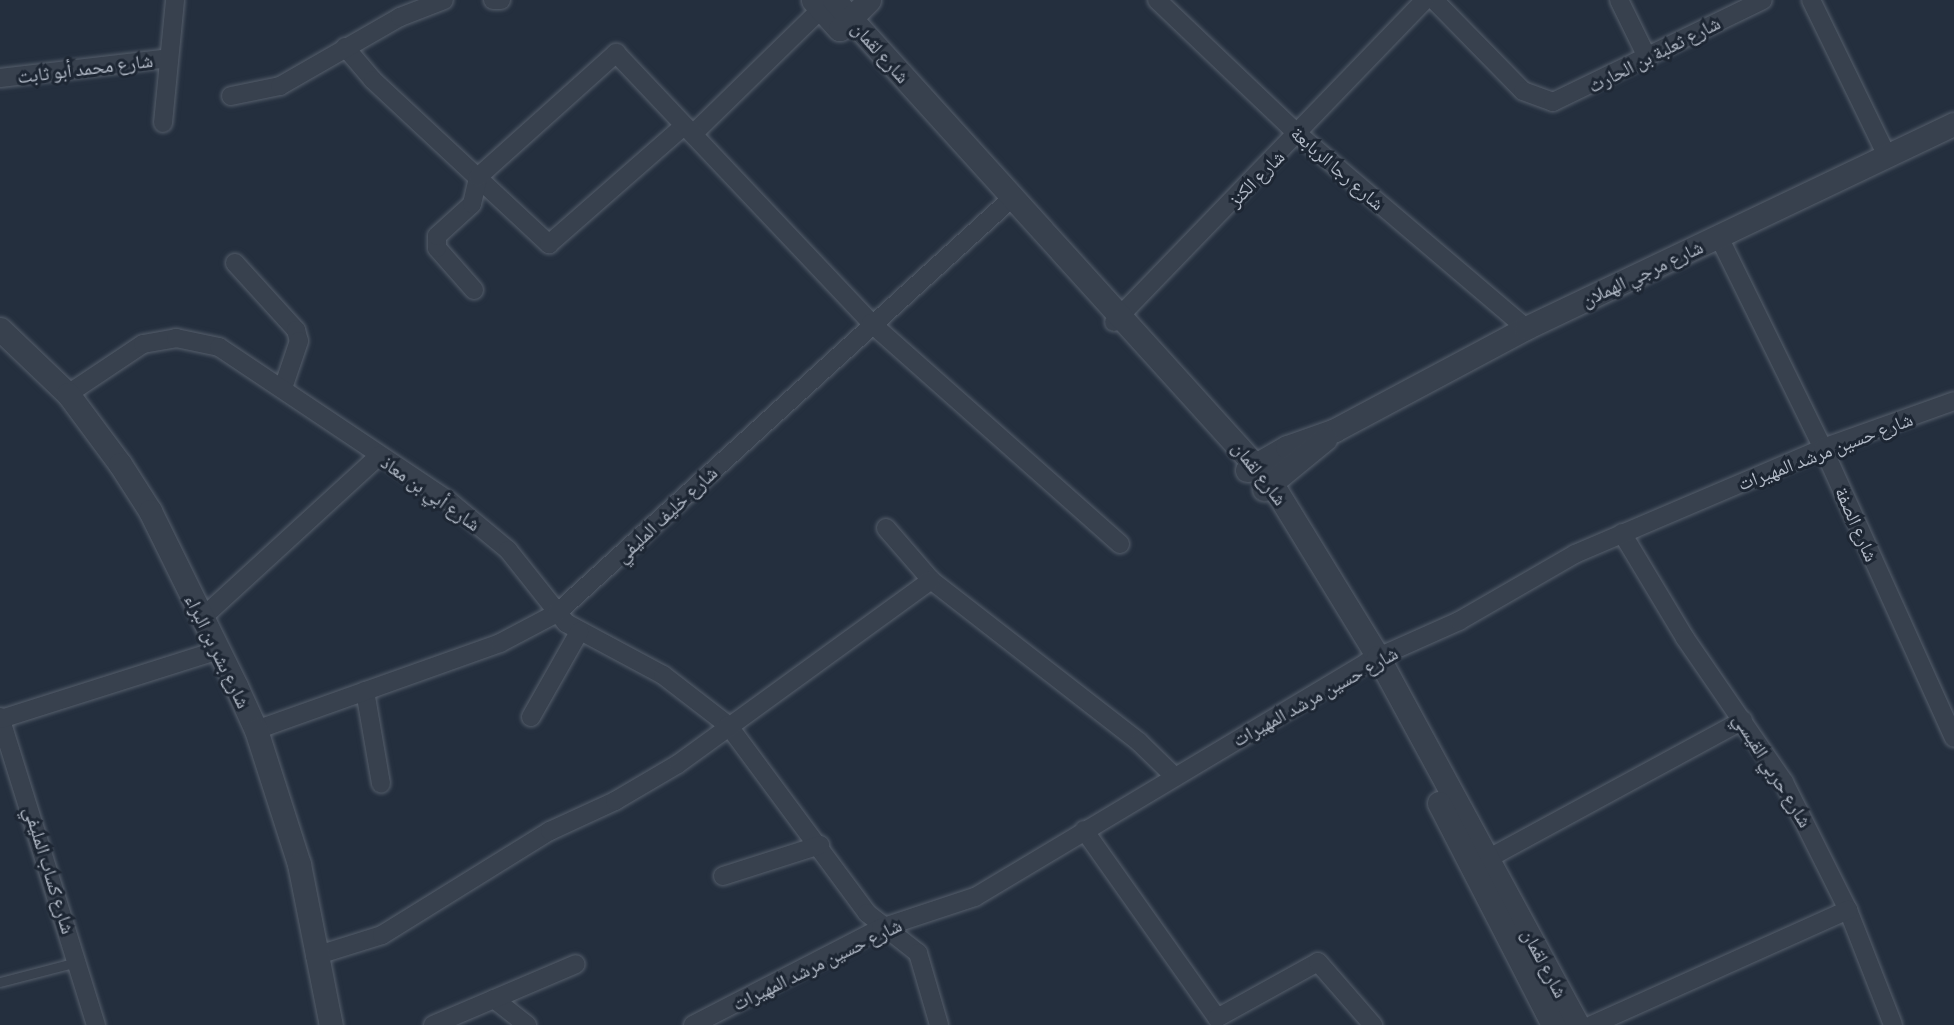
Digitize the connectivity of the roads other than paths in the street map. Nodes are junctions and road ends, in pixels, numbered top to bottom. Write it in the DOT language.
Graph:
graph roads {
  1 [pos="175,0"];
  2 [pos="444,0"];
  3 [pos="493,0"];
  4 [pos="501,0"];
  5 [pos="869,0"];
  6 [pos="1157,0"];
  7 [pos="1425,0"];
  8 [pos="1434,0"];
  9 [pos="1619,0"];
  10 [pos="1763,0"];
  11 [pos="1811,0"];
  12 [pos="833,9"];
  13 [pos="345,47"];
  14 [pos="1647,57"];
  15 [pos="169,58"];
  16 [pos="0,78"];
  17 [pos="231,96"];
  18 [pos="163,123"];
  19 [pos="1954,124"];
  20 [pos="689,130"];
  21 [pos="1299,135"];
  22 [pos="1887,156"];
  23 [pos="478,177"];
  24 [pos="1008,201"];
  25 [pos="1719,236"];
  26 [pos="235,262"];
  27 [pos="474,290"];
  28 [pos="1118,317"];
  29 [pos="871,323"];
  30 [pos="1526,328"];
  31 [pos="0,329"];
  32 [pos="283,388"];
  33 [pos="68,394"];
  34 [pos="1954,401"];
  35 [pos="1335,430"];
  36 [pos="1823,448"];
  37 [pos="379,456"];
  38 [pos="1252,467"];
  39 [pos="1268,486"];
  40 [pos="886,528"];
  41 [pos="1622,533"];
  42 [pos="1120,544"];
  43 [pos="931,580"];
  44 [pos="557,613"];
  45 [pos="202,618"];
  46 [pos="579,632"];
  47 [pos="218,650"];
  48 [pos="1373,660"];
  49 [pos="366,691"];
  50 [pos="531,717"];
  51 [pos="1,718"];
  52 [pos="1743,720"];
  53 [pos="728,725"];
  54 [pos="256,730"];
  55 [pos="1954,738"];
  56 [pos="1175,777"];
  57 [pos="381,784"];
  58 [pos="1084,830"];
  59 [pos="820,845"];
  60 [pos="1489,858"];
  61 [pos="723,876"];
  62 [pos="1849,910"];
  63 [pos="881,928"];
  64 [pos="315,957"];
  65 [pos="77,962"];
  66 [pos="576,964"];
  67 [pos="0,982"];
  68 [pos="494,999"];
  69 [pos="1212,1022"];
  70 [pos="96,1025"];
  71 [pos="331,1025"];
  72 [pos="433,1025"];
  73 [pos="527,1025"];
  74 [pos="693,1025"];
  75 [pos="939,1025"];
  76 [pos="1373,1025"];
  77 [pos="1553,1025"];
  78 [pos="1578,1025"];
  79 [pos="1592,1025"];
  80 [pos="1893,1025"];
  1 -- 15 [label="street"];
  2 -- 13 [label="street"];
  3 -- 4 [label="street"];
  5 -- 12 [label="street"];
  6 -- 21 [label="street, شارع رجا الربابعة"];
  7 -- 21 [label="street, شارع الكنز"];
  8 -- 14 [label="street, شارع ثعلبة بن الحارث"];
  9 -- 14 [label="street"];
  10 -- 14 [label="street, شارع ثعلبة بن الحارث"];
  11 -- 22 [label="street"];
  12 -- 20 [label="street"];
  12 -- 24 [label="street, شارع لقمان"];
  13 -- 17 [label="street"];
  13 -- 23 [label="street"];
  15 -- 16 [label="street, شارع محمد أبو ثابت"];
  15 -- 18 [label="street"];
  19 -- 22 [label="street, شارع مرجي الهملان"];
  20 -- 23 [label="street"];
  20 -- 23 [label="street"];
  20 -- 29 [label="street"];
  21 -- 28 [label="street, شارع الكنز"];
  21 -- 30 [label="street, شارع رجا الربابعة"];
  22 -- 25 [label="street, شارع مرجي الهملان"];
  23 -- 27 [label="street"];
  24 -- 28 [label="street, شارع لقمان"];
  24 -- 29 [label="street, شارع خليف المليفي"];
  25 -- 30 [label="street, شارع مرجي الهملان"];
  25 -- 36 [label="street, شارع الصفة"];
  26 -- 32 [label="street"];
  28 -- 38 [label="street, شارع لقمان"];
  29 -- 42 [label="street"];
  29 -- 44 [label="street, شارع خليف المليفي"];
  30 -- 35 [label="street, شارع مرجي الهملان"];
  31 -- 33 [label="street, شارع بشر بن البراء"];
  32 -- 33 [label="street, شارع أبي بن معاذ"];
  32 -- 37 [label="street, شارع أبي بن معاذ"];
  33 -- 45 [label="street, شارع بشر بن البراء"];
  34 -- 36 [label="street, شارع حسين مرشد المهيرات"];
  35 -- 38 [label="street, شارع مرجي الهملان"];
  35 -- 39 [label="street, شارع مرجي الهملان"];
  36 -- 41 [label="street, شارع حسين مرشد المهيرات"];
  36 -- 55 [label="street, شارع الصفة"];
  37 -- 44 [label="street, شارع أبي بن معاذ"];
  37 -- 45 [label="street"];
  38 -- 39 [label="street, شارع لقمان"];
  39 -- 48 [label="street, شارع لقمان"];
  40 -- 43 [label="street"];
  41 -- 48 [label="street, شارع حسين مرشد المهيرات"];
  41 -- 52 [label="street, شارع حربي القيسي"];
  43 -- 53 [label="street"];
  43 -- 56 [label="street"];
  44 -- 46 [label="street, شارع أبي بن معاذ"];
  44 -- 49 [label="street, شارع خليف المليفي"];
  45 -- 47 [label="street, شارع بشر بن البراء"];
  46 -- 50 [label="street"];
  46 -- 53 [label="street, شارع أبي بن معاذ"];
  47 -- 51 [label="street"];
  47 -- 54 [label="street, شارع بشر بن البراء"];
  48 -- 56 [label="street, شارع حسين مرشد المهيرات"];
  48 -- 60 [label="street, شارع لقمان"];
  48 -- 77 [label="street, شارع لقمان"];
  49 -- 54 [label="street, شارع خليف المليفي"];
  49 -- 57 [label="street"];
  51 -- 65 [label="street, شارع كساب المليفي"];
  52 -- 60 [label="street"];
  52 -- 62 [label="street, شارع حربي القيسي"];
  53 -- 59 [label="street, شارع أبي بن معاذ"];
  53 -- 64 [label="street"];
  54 -- 64 [label="street, شارع بشر بن البراء"];
  56 -- 58 [label="street, شارع حسين مرشد المهيرات"];
  58 -- 63 [label="street, شارع حسين مرشد المهيرات"];
  58 -- 69 [label="street"];
  59 -- 61 [label="street"];
  59 -- 63 [label="street, شارع أبي بن معاذ"];
  60 -- 78 [label="street, شارع لقمان"];
  62 -- 79 [label="street"];
  62 -- 80 [label="street, شارع حربي القيسي"];
  63 -- 74 [label="street, شارع حسين مرشد المهيرات"];
  63 -- 75 [label="street"];
  64 -- 71 [label="street, شارع بشر بن البراء"];
  65 -- 67 [label="lane"];
  65 -- 70 [label="street, شارع كساب المليفي"];
  66 -- 68 [label="street"];
  68 -- 72 [label="street"];
  68 -- 73 [label="street"];
  69 -- 76 [label="street"];
}
